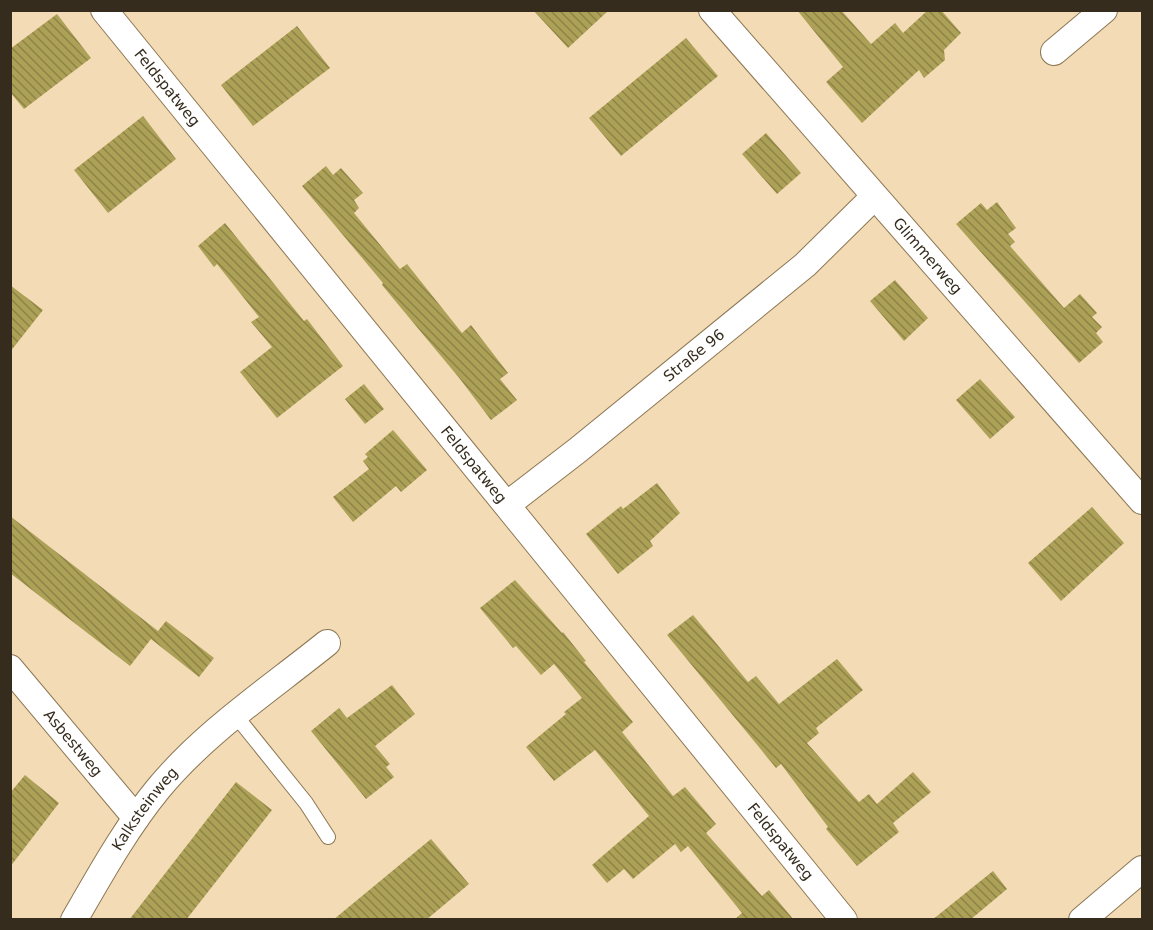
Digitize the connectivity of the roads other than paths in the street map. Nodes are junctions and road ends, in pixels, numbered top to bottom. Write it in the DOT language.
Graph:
graph roads {
  1 [pos="104,10"];
  2 [pos="712,10"];
  3 [pos="1104,10"];
  4 [pos="1054,52"];
  5 [pos="874,196"];
  6 [pos="1143,501"];
  7 [pos="508,504"];
  8 [pos="327,643"];
  9 [pos="10,668"];
  10 [pos="236,716"];
  11 [pos="136,818"];
  12 [pos="328,837"];
  13 [pos="1143,870"];
  14 [pos="74,920"];
  15 [pos="844,920"];
  16 [pos="1082,920"];
  1 -- 7 [label="street, Feldspatweg"];
  2 -- 5 [label="street, Glimmerweg"];
  3 -- 4 [label="street"];
  5 -- 6 [label="street, Glimmerweg"];
  5 -- 7 [label="street, Straße 96"];
  7 -- 15 [label="street, Feldspatweg"];
  8 -- 10 [label="street, Kalksteinweg"];
  9 -- 11 [label="street, Asbestweg"];
  10 -- 11 [label="street, Kalksteinweg"];
  10 -- 12 [label="lane"];
  11 -- 14 [label="street, Kalksteinweg"];
  13 -- 16 [label="street"];
}
